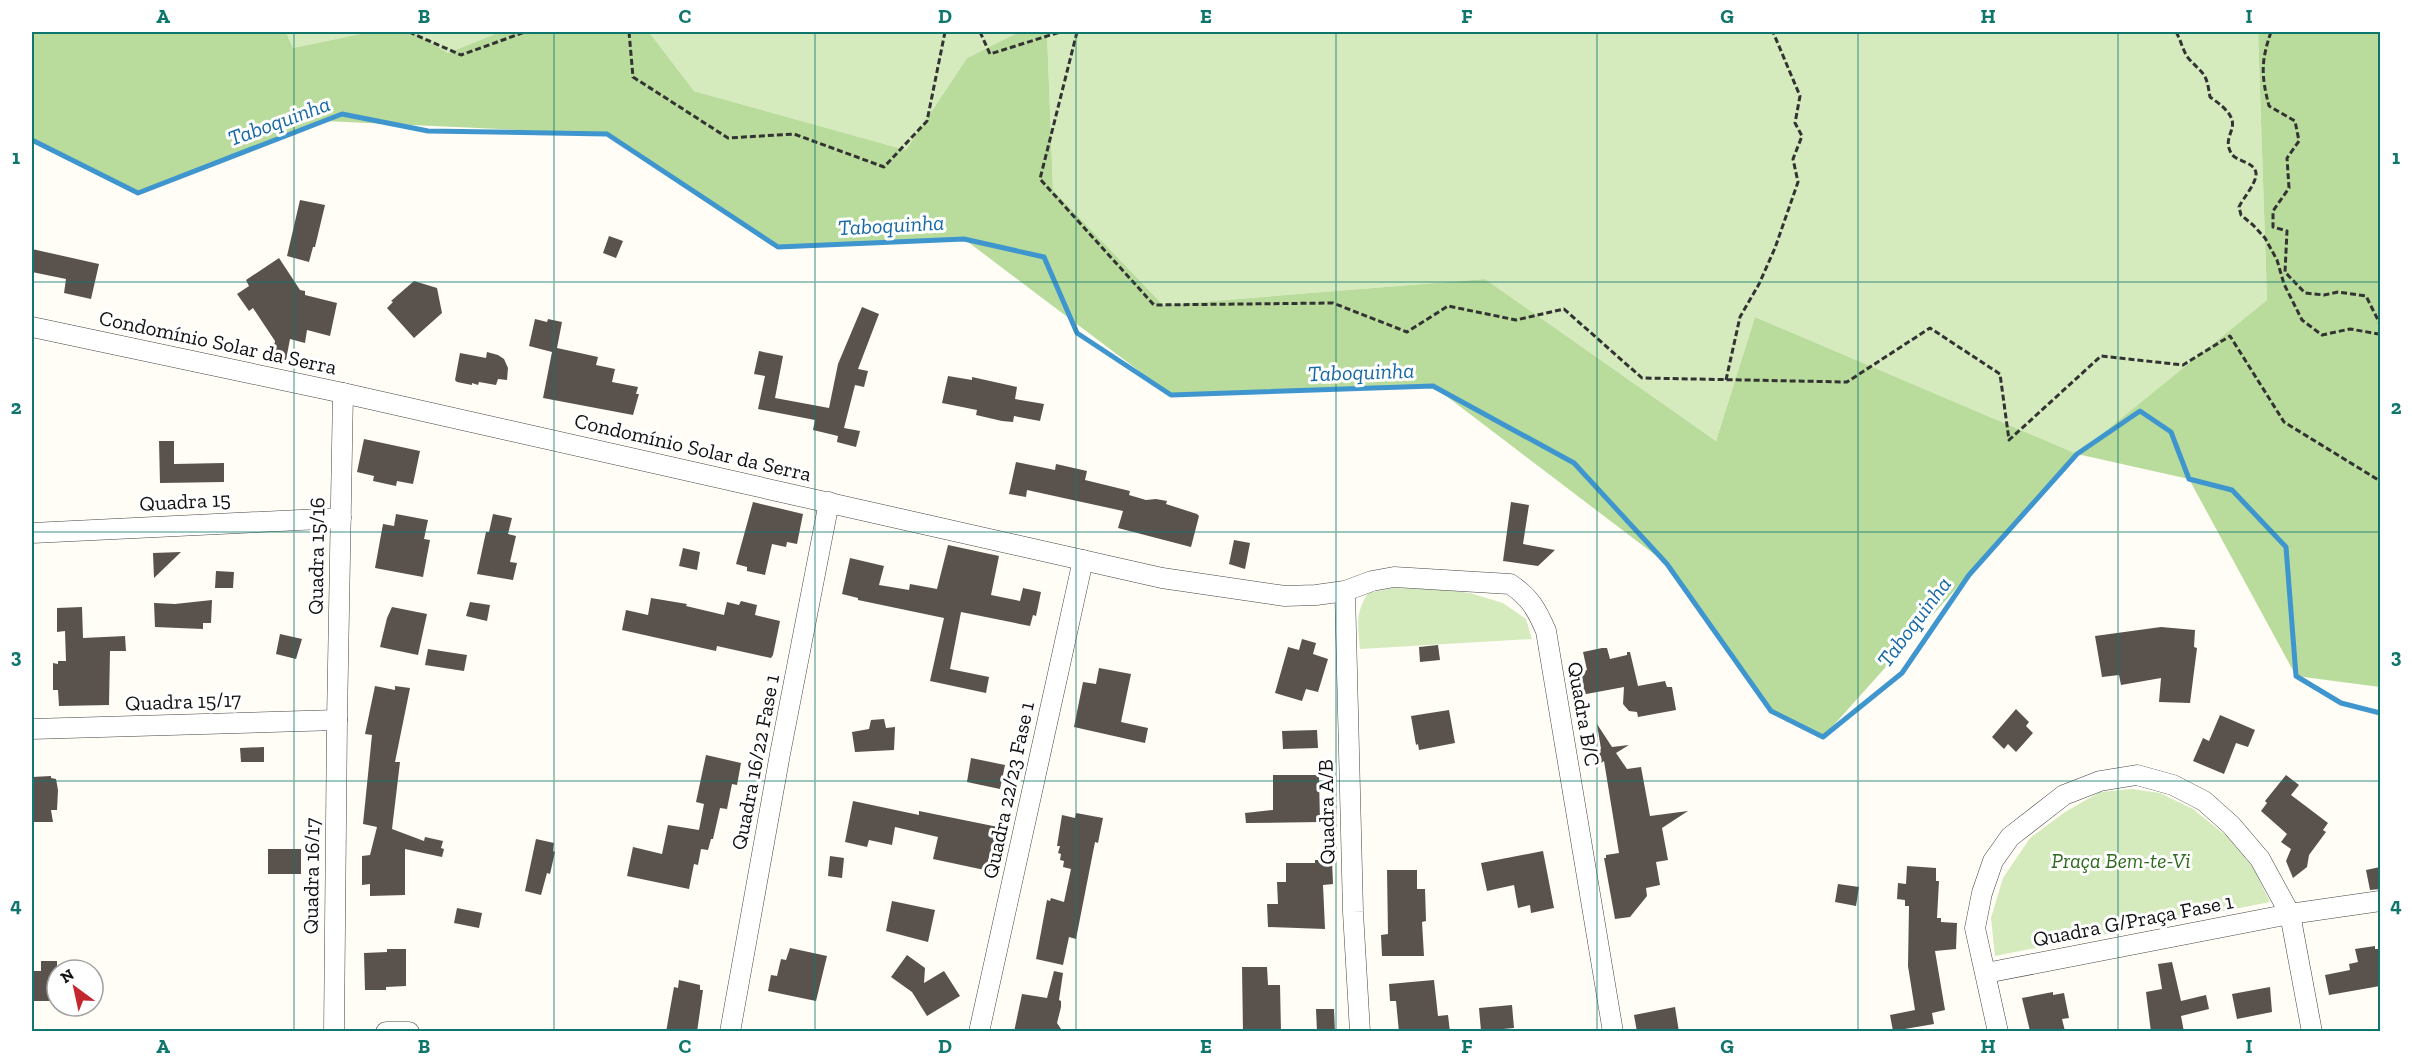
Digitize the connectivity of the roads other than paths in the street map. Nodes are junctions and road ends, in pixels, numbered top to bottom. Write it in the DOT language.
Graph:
graph roads {
  1 [pos="32,327"];
  2 [pos="343,393"];
  3 [pos="829,502"];
  4 [pos="341,518"];
  5 [pos="32,532"];
  6 [pos="1083,560"];
  7 [pos="1345,591"];
  8 [pos="337,720"];
  9 [pos="32,729"];
  10 [pos="2380,901"];
  11 [pos="2290,914"];
  12 [pos="1986,972"];
  13 [pos="334,1032"];
  14 [pos="386,1032"];
  15 [pos="409,1032"];
  16 [pos="730,1032"];
  17 [pos="979,1032"];
  18 [pos="1360,1032"];
  19 [pos="1612,1032"];
  20 [pos="1998,1032"];
  21 [pos="2312,1032"];
  1 -- 2 [label="street, Condomínio Solar da Serra"];
  2 -- 3 [label="street, Condomínio Solar da Serra"];
  2 -- 4 [label="street, Quadra 15/16"];
  3 -- 6 [label="street, Condomínio Solar da Serra"];
  3 -- 16 [label="street, Quadra 16/22 Fase 1"];
  4 -- 5 [label="street, Quadra 15"];
  4 -- 8 [label="street, Quadra 15/16"];
  6 -- 7 [label="street, Condomínio Solar da Serra"];
  6 -- 17 [label="street, Quadra 22/23 Fase 1"];
  7 -- 18 [label="street, Quadra A/B"];
  7 -- 19 [label="street, Quadra B/C"];
  8 -- 9 [label="street, Quadra 15/17"];
  8 -- 13 [label="street, Quadra 16/17"];
  10 -- 11 [label="street, Quadra G/Praça Fase 1"];
  11 -- 12 [label="street, Quadra G/Praça Fase 1"];
  11 -- 12 [label="street"];
  11 -- 21 [label="street"];
  12 -- 20 [label="street"];
  14 -- 15 [label="street"];
}
